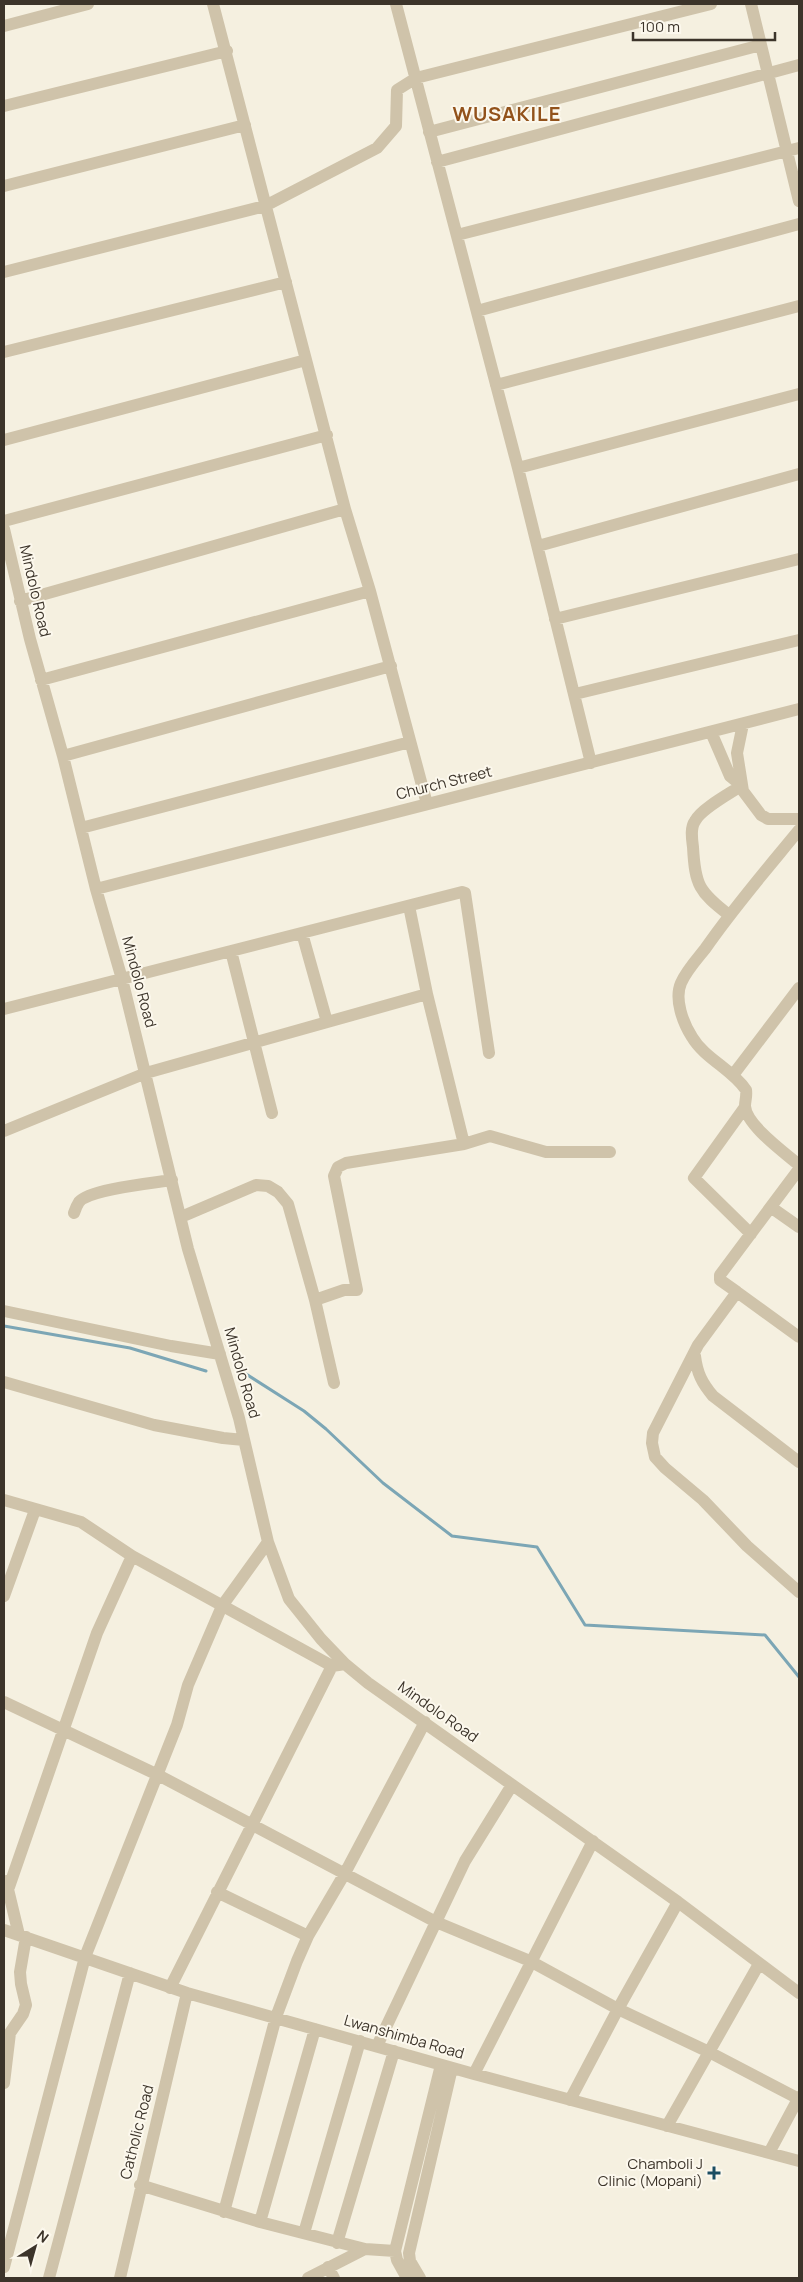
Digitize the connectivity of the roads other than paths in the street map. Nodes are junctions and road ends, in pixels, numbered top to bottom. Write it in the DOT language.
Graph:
graph roads {
  1 [pos="88,4"];
  2 [pos="213,4"];
  3 [pos="396,4"];
  4 [pos="711,4"];
  5 [pos="755,5"];
  6 [pos="4,26"];
  7 [pos="760,45"];
  8 [pos="227,51"];
  9 [pos="799,65"];
  10 [pos="768,74"];
  11 [pos="416,78"];
  12 [pos="4,106"];
  13 [pos="245,125"];
  14 [pos="429,132"];
  15 [pos="793,149"];
  16 [pos="437,162"];
  17 [pos="4,186"];
  18 [pos="799,201"];
  19 [pos="265,206"];
  20 [pos="799,224"];
  21 [pos="457,235"];
  22 [pos="4,272"];
  23 [pos="286,282"];
  24 [pos="799,306"];
  25 [pos="477,312"];
  26 [pos="4,352"];
  27 [pos="306,360"];
  28 [pos="496,385"];
  29 [pos="799,394"];
  30 [pos="327,436"];
  31 [pos="4,440"];
  32 [pos="518,468"];
  33 [pos="799,474"];
  34 [pos="345,509"];
  35 [pos="4,521"];
  36 [pos="4,530"];
  37 [pos="538,546"];
  38 [pos="799,560"];
  39 [pos="370,591"];
  40 [pos="20,601"];
  41 [pos="555,619"];
  42 [pos="799,640"];
  43 [pos="391,666"];
  44 [pos="41,680"];
  45 [pos="575,694"];
  46 [pos="799,709"];
  47 [pos="743,724"];
  48 [pos="711,732"];
  49 [pos="410,742"];
  50 [pos="63,756"];
  51 [pos="591,762"];
  52 [pos="741,786"];
  53 [pos="427,804"];
  54 [pos="799,819"];
  55 [pos="81,828"];
  56 [pos="799,830"];
  57 [pos="96,889"];
  58 [pos="409,906"];
  59 [pos="729,915"];
  60 [pos="302,933"];
  61 [pos="231,950"];
  62 [pos="122,979"];
  63 [pos="799,988"];
  64 [pos="427,994"];
  65 [pos="4,1009"];
  66 [pos="327,1022"];
  67 [pos="255,1044"];
  68 [pos="489,1053"];
  69 [pos="146,1073"];
  70 [pos="733,1075"];
  71 [pos="745,1107"];
  72 [pos="272,1113"];
  73 [pos="4,1131"];
  74 [pos="464,1144"];
  75 [pos="610,1152"];
  76 [pos="799,1165"];
  77 [pos="799,1169"];
  78 [pos="172,1180"];
  79 [pos="772,1208"];
  80 [pos="74,1213"];
  81 [pos="181,1216"];
  82 [pos="799,1227"];
  83 [pos="751,1234"];
  84 [pos="736,1292"];
  85 [pos="315,1300"];
  86 [pos="4,1311"];
  87 [pos="799,1337"];
  88 [pos="220,1354"];
  89 [pos="694,1356"];
  90 [pos="4,1382"];
  91 [pos="334,1382"];
  92 [pos="244,1440"];
  93 [pos="799,1462"];
  94 [pos="4,1500"];
  95 [pos="35,1510"];
  96 [pos="268,1542"];
  97 [pos="132,1556"];
  98 [pos="799,1592"];
  99 [pos="4,1596"];
  100 [pos="222,1606"];
  101 [pos="346,1664"];
  102 [pos="332,1666"];
  103 [pos="4,1702"];
  104 [pos="425,1722"];
  105 [pos="64,1729"];
  106 [pos="158,1775"];
  107 [pos="512,1785"];
  108 [pos="253,1825"];
  109 [pos="593,1841"];
  110 [pos="346,1873"];
  111 [pos="6,1882"];
  112 [pos="217,1892"];
  113 [pos="678,1902"];
  114 [pos="436,1922"];
  115 [pos="4,1930"];
  116 [pos="22,1936"];
  117 [pos="308,1936"];
  118 [pos="85,1957"];
  119 [pos="530,1961"];
  120 [pos="759,1964"];
  121 [pos="130,1973"];
  122 [pos="170,1988"];
  123 [pos="799,1992"];
  124 [pos="187,1993"];
  125 [pos="618,2009"];
  126 [pos="276,2017"];
  127 [pos="315,2028"];
  128 [pos="360,2041"];
  129 [pos="377,2046"];
  130 [pos="394,2051"];
  131 [pos="709,2052"];
  132 [pos="446,2067"];
  133 [pos="474,2074"];
  134 [pos="4,2083"];
  135 [pos="799,2098"];
  136 [pos="570,2100"];
  137 [pos="667,2126"];
  138 [pos="770,2153"];
  139 [pos="799,2161"];
  140 [pos="140,2185"];
  141 [pos="224,2212"];
  142 [pos="260,2222"];
  143 [pos="304,2233"];
  144 [pos="337,2243"];
  145 [pos="365,2248"];
  146 [pos="395,2251"];
  147 [pos="4,2267"];
  148 [pos="331,2273"];
  149 [pos="49,2278"];
  150 [pos="120,2278"];
  151 [pos="308,2278"];
  152 [pos="407,2278"];
  153 [pos="420,2278"];
  1 -- 6 [label="street"];
  2 -- 8 [label="street"];
  3 -- 11 [label="street"];
  4 -- 11 [label="street"];
  5 -- 7 [label="street"];
  7 -- 10 [label="street"];
  7 -- 14 [label="street"];
  8 -- 12 [label="street"];
  8 -- 13 [label="street"];
  9 -- 10 [label="street"];
  10 -- 15 [label="street"];
  10 -- 16 [label="street"];
  11 -- 14 [label="street"];
  11 -- 19 [label="street"];
  13 -- 17 [label="street"];
  13 -- 19 [label="street"];
  14 -- 16 [label="street"];
  15 -- 18 [label="street"];
  15 -- 21 [label="street"];
  16 -- 21 [label="street"];
  19 -- 22 [label="street"];
  19 -- 23 [label="street"];
  20 -- 25 [label="street"];
  21 -- 25 [label="street"];
  23 -- 26 [label="street"];
  23 -- 27 [label="street"];
  24 -- 28 [label="street"];
  25 -- 28 [label="street"];
  27 -- 30 [label="street"];
  27 -- 31 [label="street"];
  28 -- 32 [label="street"];
  29 -- 32 [label="street"];
  30 -- 34 [label="street"];
  30 -- 35 [label="street"];
  32 -- 37 [label="street"];
  33 -- 37 [label="street"];
  34 -- 39 [label="street"];
  34 -- 40 [label="street"];
  36 -- 40 [label="street, Mindolo Road"];
  37 -- 41 [label="street"];
  38 -- 41 [label="street"];
  39 -- 43 [label="street"];
  39 -- 44 [label="street"];
  40 -- 44 [label="street, Mindolo Road"];
  41 -- 45 [label="street"];
  42 -- 45 [label="street"];
  43 -- 49 [label="street"];
  43 -- 50 [label="street"];
  44 -- 50 [label="street, Mindolo Road"];
  45 -- 51 [label="street"];
  46 -- 47 [label="street, Church Street"];
  47 -- 48 [label="street, Church Street"];
  47 -- 52 [label="street"];
  48 -- 51 [label="street, Church Street"];
  48 -- 52 [label="street"];
  49 -- 53 [label="street"];
  49 -- 55 [label="street"];
  50 -- 55 [label="street, Mindolo Road"];
  51 -- 53 [label="street, Church Street"];
  52 -- 54 [label="street"];
  52 -- 59 [label="street"];
  53 -- 57 [label="street, Church Street"];
  55 -- 57 [label="street, Mindolo Road"];
  56 -- 59 [label="street"];
  57 -- 62 [label="street, Mindolo Road"];
  58 -- 60 [label="street"];
  58 -- 64 [label="street"];
  58 -- 68 [label="street"];
  59 -- 70 [label="street"];
  60 -- 61 [label="street"];
  60 -- 66 [label="street"];
  61 -- 62 [label="street"];
  61 -- 67 [label="street"];
  62 -- 65 [label="street"];
  62 -- 69 [label="street, Mindolo Road"];
  63 -- 70 [label="street"];
  64 -- 66 [label="street"];
  64 -- 74 [label="street"];
  66 -- 67 [label="street"];
  67 -- 69 [label="street"];
  67 -- 72 [label="street"];
  69 -- 73 [label="street"];
  69 -- 78 [label="street, Mindolo Road"];
  70 -- 71 [label="street"];
  71 -- 76 [label="street"];
  71 -- 83 [label="street"];
  74 -- 75 [label="street"];
  74 -- 85 [label="street"];
  77 -- 79 [label="street"];
  78 -- 80 [label="street"];
  78 -- 81 [label="street, Mindolo Road"];
  79 -- 82 [label="street"];
  79 -- 83 [label="street"];
  81 -- 85 [label="street"];
  81 -- 88 [label="street, Mindolo Road"];
  83 -- 84 [label="street"];
  84 -- 87 [label="street"];
  84 -- 89 [label="street"];
  85 -- 91 [label="street"];
  86 -- 88 [label="street"];
  88 -- 92 [label="street, Mindolo Road"];
  89 -- 93 [label="street"];
  89 -- 98 [label="street"];
  90 -- 92 [label="street"];
  92 -- 96 [label="street, Mindolo Road"];
  94 -- 95 [label="street"];
  95 -- 97 [label="street"];
  95 -- 99 [label="street"];
  96 -- 100 [label="street"];
  96 -- 101 [label="street, Mindolo Road"];
  97 -- 100 [label="street"];
  97 -- 105 [label="street"];
  100 -- 102 [label="street"];
  100 -- 106 [label="street"];
  101 -- 102 [label="street"];
  101 -- 104 [label="street, Mindolo Road"];
  102 -- 108 [label="street"];
  103 -- 105 [label="street"];
  104 -- 107 [label="street, Mindolo Road"];
  104 -- 110 [label="street"];
  105 -- 106 [label="street"];
  105 -- 111 [label="street"];
  106 -- 108 [label="street"];
  106 -- 118 [label="street"];
  107 -- 109 [label="street, Mindolo Road"];
  107 -- 114 [label="street"];
  108 -- 110 [label="street"];
  108 -- 112 [label="street"];
  109 -- 113 [label="street, Mindolo Road"];
  109 -- 119 [label="street"];
  110 -- 114 [label="street"];
  110 -- 117 [label="street"];
  111 -- 116 [label="street"];
  112 -- 117 [label="street"];
  112 -- 122 [label="street"];
  113 -- 120 [label="street, Mindolo Road"];
  113 -- 125 [label="street"];
  114 -- 119 [label="street"];
  114 -- 129 [label="street"];
  115 -- 116 [label="street, Lwanshimba Road"];
  116 -- 118 [label="street, Lwanshimba Road"];
  116 -- 134 [label="street"];
  117 -- 126 [label="street"];
  118 -- 121 [label="street, Lwanshimba Road"];
  118 -- 147 [label="street"];
  119 -- 125 [label="street"];
  119 -- 133 [label="street"];
  120 -- 123 [label="street, Mindolo Road"];
  120 -- 131 [label="street"];
  121 -- 122 [label="street, Lwanshimba Road"];
  121 -- 149 [label="street"];
  122 -- 124 [label="street, Lwanshimba Road"];
  124 -- 126 [label="street, Lwanshimba Road"];
  124 -- 140 [label="street, Catholic Road"];
  125 -- 131 [label="street"];
  125 -- 136 [label="street"];
  126 -- 127 [label="street, Lwanshimba Road"];
  126 -- 141 [label="street"];
  127 -- 128 [label="street, Lwanshimba Road"];
  127 -- 142 [label="street"];
  128 -- 129 [label="street, Lwanshimba Road"];
  128 -- 143 [label="street"];
  129 -- 130 [label="street, Lwanshimba Road"];
  130 -- 132 [label="street, Lwanshimba Road"];
  130 -- 144 [label="street"];
  131 -- 135 [label="street"];
  131 -- 137 [label="street"];
  132 -- 133 [label="street, Lwanshimba Road"];
  132 -- 146 [label="street"];
  132 -- 153 [label="street"];
  133 -- 136 [label="street, Lwanshimba Road"];
  135 -- 138 [label="street"];
  136 -- 137 [label="street, Lwanshimba Road"];
  137 -- 138 [label="street, Lwanshimba Road"];
  138 -- 139 [label="street, Lwanshimba Road"];
  140 -- 141 [label="street"];
  140 -- 150 [label="street, Catholic Road"];
  141 -- 142 [label="street"];
  142 -- 143 [label="street"];
  143 -- 144 [label="street"];
  144 -- 145 [label="street"];
  145 -- 146 [label="street"];
  145 -- 148 [label="street"];
  146 -- 152 [label="street"];
  148 -- 151 [label="street"];
}
